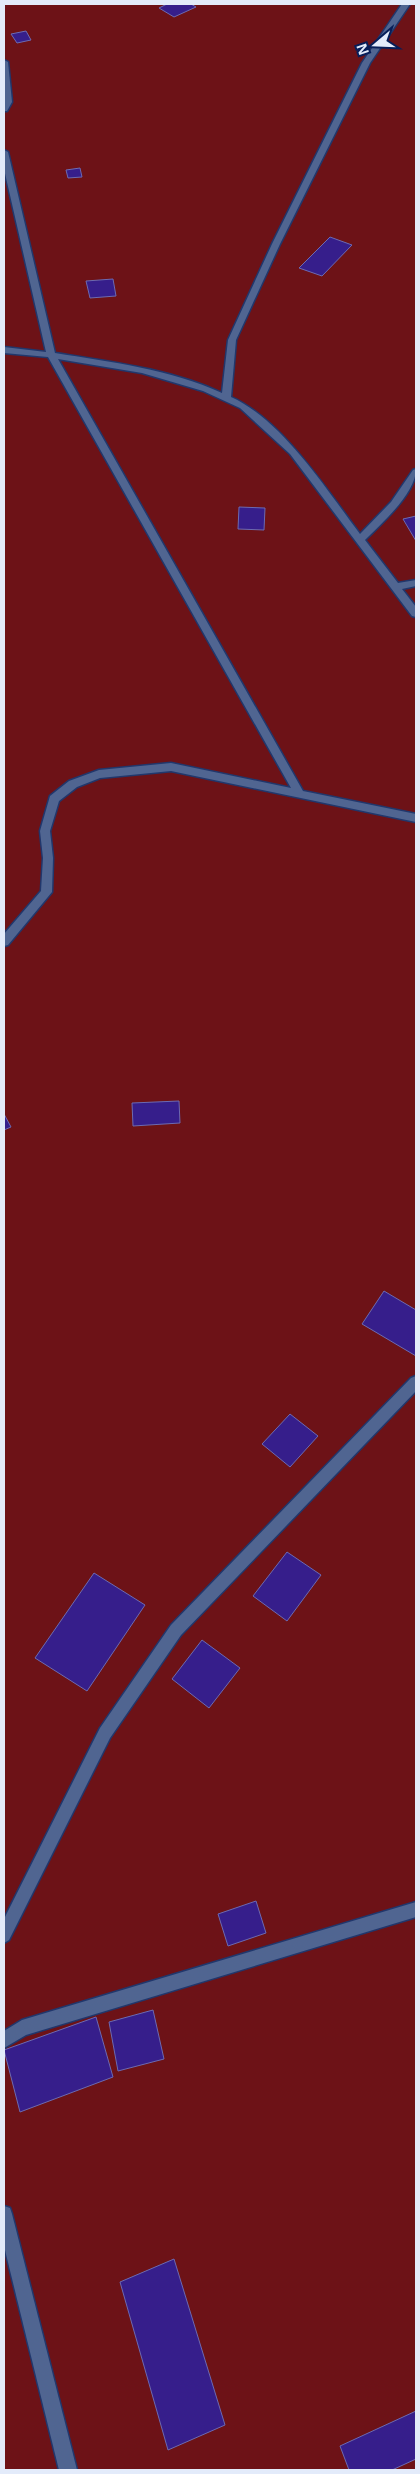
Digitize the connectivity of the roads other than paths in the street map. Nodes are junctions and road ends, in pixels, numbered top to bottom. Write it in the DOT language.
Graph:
graph roads {
  1 [pos="406,4"];
  2 [pos="4,62"];
  3 [pos="4,109"];
  4 [pos="4,152"];
  5 [pos="4,350"];
  6 [pos="51,355"];
  7 [pos="226,397"];
  8 [pos="416,472"];
  9 [pos="360,540"];
  10 [pos="416,583"];
  11 [pos="395,587"];
  12 [pos="416,614"];
  13 [pos="300,794"];
  14 [pos="416,818"];
  15 [pos="4,942"];
  16 [pos="416,1382"];
  17 [pos="416,1909"];
  18 [pos="4,1935"];
  19 [pos="4,2040"];
  20 [pos="4,2214"];
  21 [pos="68,2470"];
  1 -- 7 [label="street"];
  2 -- 3 [label="street"];
  4 -- 6 [label="street"];
  5 -- 6 [label="street"];
  6 -- 7 [label="street"];
  6 -- 13 [label="street"];
  7 -- 9 [label="street"];
  8 -- 9 [label="street"];
  9 -- 11 [label="street"];
  10 -- 11 [label="street"];
  11 -- 12 [label="street"];
  13 -- 14 [label="street"];
  13 -- 15 [label="street"];
  16 -- 18 [label="street"];
  17 -- 19 [label="street"];
  20 -- 21 [label="street"];
}
